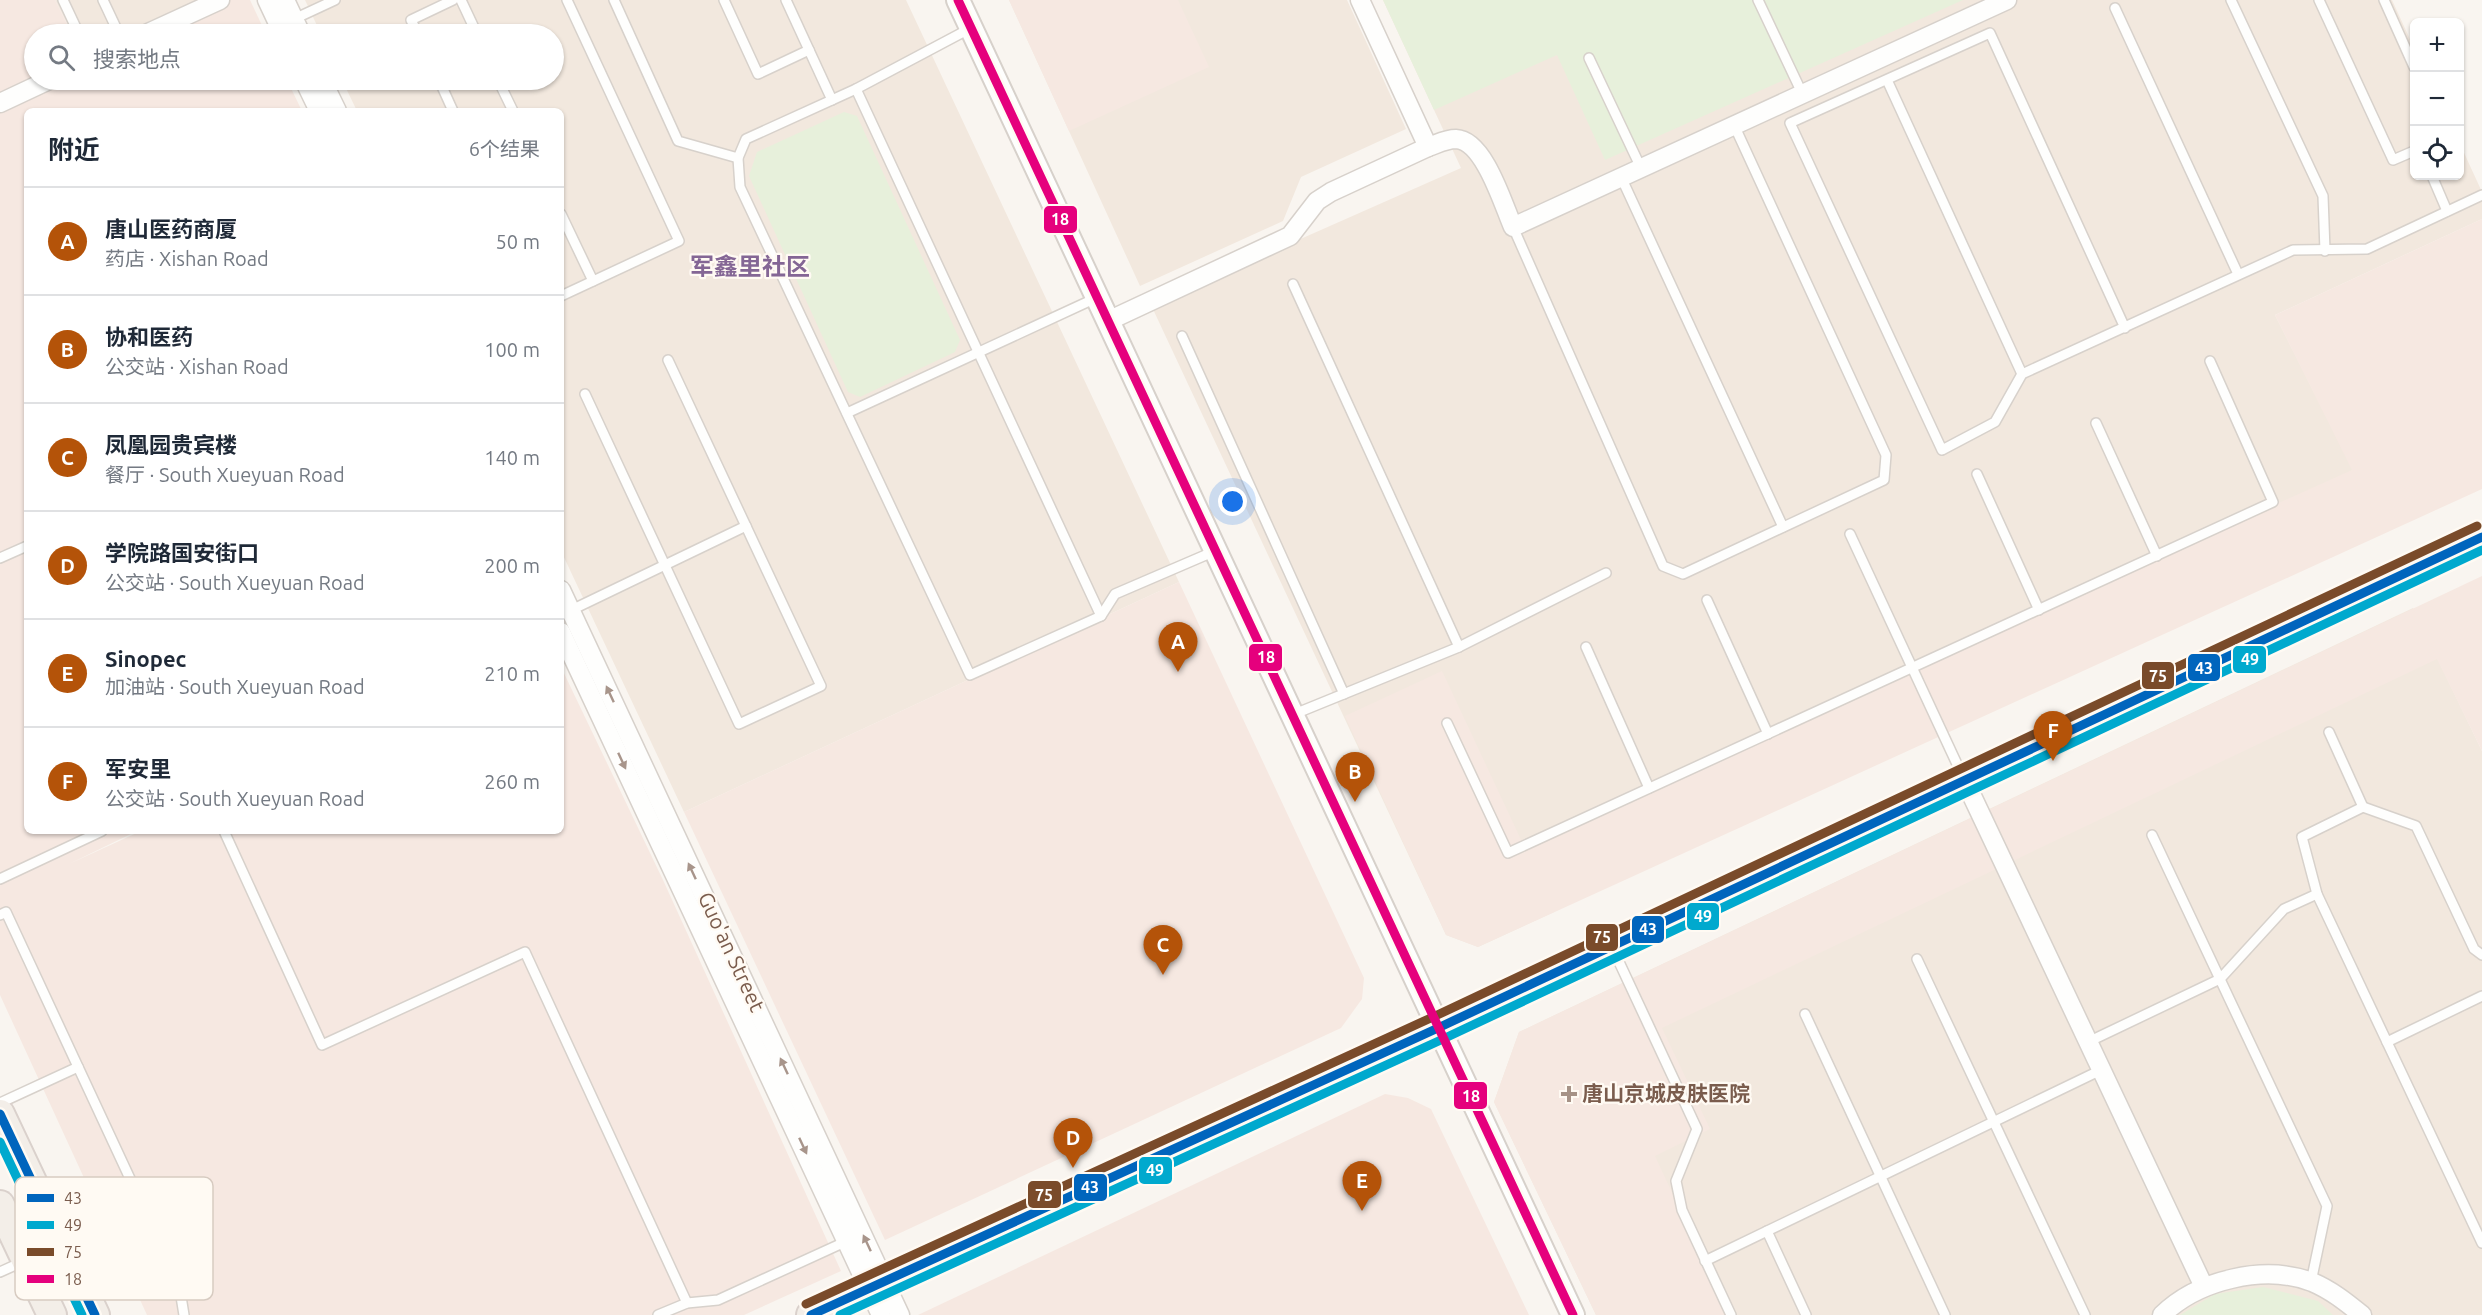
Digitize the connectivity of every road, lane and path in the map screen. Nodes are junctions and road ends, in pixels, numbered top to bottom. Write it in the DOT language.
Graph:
graph roads {
  1 [pos="63,0"];
  2 [pos="103,0"];
  3 [pos="220,0"];
  4 [pos="267,0"];
  5 [pos="285,0"];
  6 [pos="335,0"];
  7 [pos="453,0"];
  8 [pos="461,0"];
  9 [pos="567,0"];
  10 [pos="614,0"];
  11 [pos="724,0"];
  12 [pos="786,0"];
  13 [pos="958,0"];
  14 [pos="1360,0"];
  15 [pos="1758,0"];
  16 [pos="2007,0"];
  17 [pos="2231,0"];
  18 [pos="2319,0"];
  19 [pos="2384,0"];
  20 [pos="2115,8"];
  21 [pos="75,24"];
  22 [pos="114,24"];
  23 [pos="168,24"];
  24 [pos="285,24"];
  25 [pos="288,24"];
  26 [pos="297,24"];
  27 [pos="413,24"];
  28 [pos="472,24"];
  29 [pos="971,28"];
  30 [pos="809,50"];
  31 [pos="2410,56"];
  32 [pos="1590,58"];
  33 [pos="1887,80"];
  34 [pos="856,89"];
  35 [pos="28,90"];
  36 [pos="309,90"];
  37 [pos="327,90"];
  38 [pos="444,90"];
  39 [pos="503,90"];
  40 [pos="1802,93"];
  41 [pos="832,100"];
  42 [pos="0,103"];
  43 [pos="318,108"];
  44 [pos="336,108"];
  45 [pos="452,108"];
  46 [pos="512,108"];
  47 [pos="1734,125"];
  48 [pos="1428,147"];
  49 [pos="2410,153"];
  50 [pos="738,158"];
  51 [pos="1641,168"];
  52 [pos="1621,177"];
  53 [pos="2434,180"];
  54 [pos="2482,195"];
  55 [pos="2447,211"];
  56 [pos="564,220"];
  57 [pos="1513,226"];
  58 [pos="2325,251"];
  59 [pos="2238,274"];
  60 [pos="593,281"];
  61 [pos="1293,284"];
  62 [pos="564,295"];
  63 [pos="1097,297"];
  64 [pos="1108,321"];
  65 [pos="2125,328"];
  66 [pos="1182,336"];
  67 [pos="978,352"];
  68 [pos="668,360"];
  69 [pos="2210,361"];
  70 [pos="2022,374"];
  71 [pos="585,394"];
  72 [pos="848,413"];
  73 [pos="2096,423"];
  74 [pos="1977,474"];
  75 [pos="746,526"];
  76 [pos="1783,527"];
  77 [pos="1850,534"];
  78 [pos="2482,537"];
  79 [pos="24,547"];
  80 [pos="1215,551"];
  81 [pos="2157,556"];
  82 [pos="0,558"];
  83 [pos="665,565"];
  84 [pos="1606,573"];
  85 [pos="1707,600"];
  86 [pos="2039,610"];
  87 [pos="566,612"];
  88 [pos="1101,616"];
  89 [pos="564,638"];
  90 [pos="1459,647"];
  91 [pos="1586,647"];
  92 [pos="1912,668"];
  93 [pos="1344,694"];
  94 [pos="1292,716"];
  95 [pos="1447,723"];
  96 [pos="2329,732"];
  97 [pos="1768,734"];
  98 [pos="1965,779"];
  99 [pos="1650,788"];
  100 [pos="2363,807"];
  101 [pos="96,834"];
  102 [pos="225,834"];
  103 [pos="2152,835"];
  104 [pos="0,879"];
  105 [pos="2318,894"];
  106 [pos="0,915"];
  107 [pos="1612,947"];
  108 [pos="2482,955"];
  109 [pos="1917,960"];
  110 [pos="2220,979"];
  111 [pos="2482,996"];
  112 [pos="1805,1014"];
  113 [pos="1438,1028"];
  114 [pos="2088,1042"];
  115 [pos="2387,1042"];
  116 [pos="78,1067"];
  117 [pos="2101,1070"];
  118 [pos="0,1104"];
  119 [pos="0,1114"];
  120 [pos="1993,1122"];
  121 [pos="1880,1176"];
  122 [pos="30,1177"];
  123 [pos="129,1177"];
  124 [pos="0,1205"];
  125 [pos="1767,1231"];
  126 [pos="15,1237"];
  127 [pos="848,1241"];
  128 [pos="2482,1243"];
  129 [pos="1705,1261"];
  130 [pos="15,1265"];
  131 [pos="0,1272"];
  132 [pos="2311,1282"];
  133 [pos="877,1284"];
  134 [pos="2204,1287"];
  135 [pos="45,1300"];
  136 [pos="88,1300"];
  137 [pos="182,1300"];
  138 [pos="687,1303"];
  139 [pos="52,1315"];
  140 [pos="95,1315"];
  141 [pos="184,1315"];
  142 [pos="658,1315"];
  143 [pos="811,1315"];
  144 [pos="881,1315"];
  145 [pos="900,1315"];
  146 [pos="1573,1315"];
  147 [pos="1731,1315"];
  148 [pos="1806,1315"];
  149 [pos="1945,1315"];
  150 [pos="2085,1315"];
  151 [pos="2162,1315"];
  152 [pos="2362,1315"];
  1 -- 21 [label="lane"];
  2 -- 22 [label="lane"];
  3 -- 23 [label="street"];
  4 -- 24 [label="street"];
  5 -- 25 [label="street"];
  6 -- 26 [label="lane"];
  7 -- 27 [label="lane"];
  8 -- 28 [label="lane"];
  9 -- 60 [label="lane"];
  10 -- 50 [label="lane"];
  11 -- 30 [label="lane"];
  12 -- 30 [label="lane"];
  13 -- 29 [label="street"];
  14 -- 48 [label="street"];
  15 -- 40 [label="lane"];
  16 -- 40 [label="street"];
  17 -- 58 [label="lane"];
  18 -- 49 [label="lane"];
  19 -- 31 [label="lane"];
  20 -- 59 [label="lane"];
  29 -- 34 [label="lane"];
  29 -- 63 [label="street"];
  30 -- 41 [label="lane"];
  32 -- 51 [label="lane"];
  33 -- 65 [label="lane"];
  33 -- 70 [label="lane"];
  33 -- 70 [label="lane"];
  34 -- 41 [label="lane"];
  34 -- 67 [label="lane"];
  35 -- 42 [label="street"];
  36 -- 43 [label="street"];
  37 -- 44 [label="street"];
  38 -- 45 [label="lane"];
  39 -- 46 [label="lane"];
  40 -- 47 [label="street"];
  41 -- 50 [label="lane"];
  47 -- 51 [label="street"];
  47 -- 76 [label="lane"];
  48 -- 57 [label="street"];
  48 -- 64 [label="street"];
  50 -- 72 [label="lane"];
  51 -- 52 [label="street"];
  52 -- 57 [label="street"];
  52 -- 76 [label="lane"];
  53 -- 55 [label="lane"];
  54 -- 55 [label="lane"];
  55 -- 58 [label="lane"];
  56 -- 60 [label="lane"];
  57 -- 76 [label="lane"];
  58 -- 59 [label="lane"];
  59 -- 65 [label="lane"];
  60 -- 62 [label="lane"];
  61 -- 90 [label="lane"];
  63 -- 64 [label="street"];
  63 -- 67 [label="lane"];
  64 -- 80 [label="street"];
  65 -- 70 [label="lane"];
  66 -- 93 [label="lane"];
  67 -- 72 [label="lane"];
  67 -- 88 [label="lane"];
  68 -- 75 [label="lane"];
  69 -- 81 [label="lane"];
  71 -- 83 [label="lane"];
  72 -- 88 [label="lane"];
  73 -- 81 [label="lane"];
  74 -- 86 [label="lane"];
  75 -- 83 [label="lane"];
  75 -- 83 [label="lane"];
  77 -- 92 [label="lane"];
  78 -- 98 [label="main road"];
  79 -- 82 [label="lane"];
  80 -- 88 [label="lane"];
  80 -- 94 [label="street"];
  81 -- 86 [label="lane"];
  83 -- 87 [label="lane"];
  84 -- 90 [label="lane"];
  85 -- 97 [label="lane"];
  86 -- 92 [label="lane"];
  133 -- 87 [label="street, Guo'an Street, one-way"];
  89 -- 127 [label="street, Guo'an Street, one-way"];
  90 -- 93 [label="lane"];
  91 -- 99 [label="lane"];
  92 -- 97 [label="lane"];
  92 -- 98 [label="lane"];
  93 -- 94 [label="lane"];
  94 -- 113 [label="street"];
  95 -- 99 [label="lane"];
  96 -- 100 [label="lane"];
  97 -- 99 [label="lane"];
  98 -- 107 [label="main road"];
  98 -- 114 [label="street"];
  100 -- 105 [label="lane"];
  100 -- 108 [label="lane"];
  101 -- 104 [label="lane"];
  102 -- 138 [label="lane"];
  103 -- 110 [label="lane"];
  105 -- 110 [label="lane"];
  105 -- 115 [label="lane"];
  106 -- 116 [label="lane"];
  107 -- 113 [label="main road"];
  107 -- 129 [label="lane"];
  109 -- 120 [label="lane"];
  110 -- 114 [label="lane"];
  110 -- 132 [label="lane"];
  111 -- 115 [label="lane"];
  112 -- 121 [label="lane"];
  113 -- 133 [label="main road"];
  113 -- 146 [label="street"];
  114 -- 117 [label="street"];
  115 -- 128 [label="lane"];
  116 -- 118 [label="lane"];
  116 -- 123 [label="lane"];
  117 -- 120 [label="lane"];
  117 -- 134 [label="street"];
  119 -- 122 [label="main road"];
  120 -- 121 [label="lane"];
  120 -- 150 [label="lane"];
  121 -- 125 [label="lane"];
  121 -- 149 [label="lane"];
  124 -- 126 [label="main road"];
  125 -- 129 [label="lane"];
  125 -- 148 [label="lane"];
  127 -- 133 [label="street, Guo'an Street"];
  127 -- 138 [label="lane"];
  129 -- 147 [label="lane"];
  130 -- 131 [label="lane"];
  132 -- 134 [label="street"];
  132 -- 152 [label="street"];
  133 -- 143 [label="main road"];
  133 -- 144 [label="street, Guo'an Street"];
  133 -- 145 [label="street, Guo'an Street"];
  134 -- 151 [label="street"];
  135 -- 139 [label="main road"];
  136 -- 140 [label="main road"];
  137 -- 141 [label="lane"];
  138 -- 142 [label="lane"];
}
